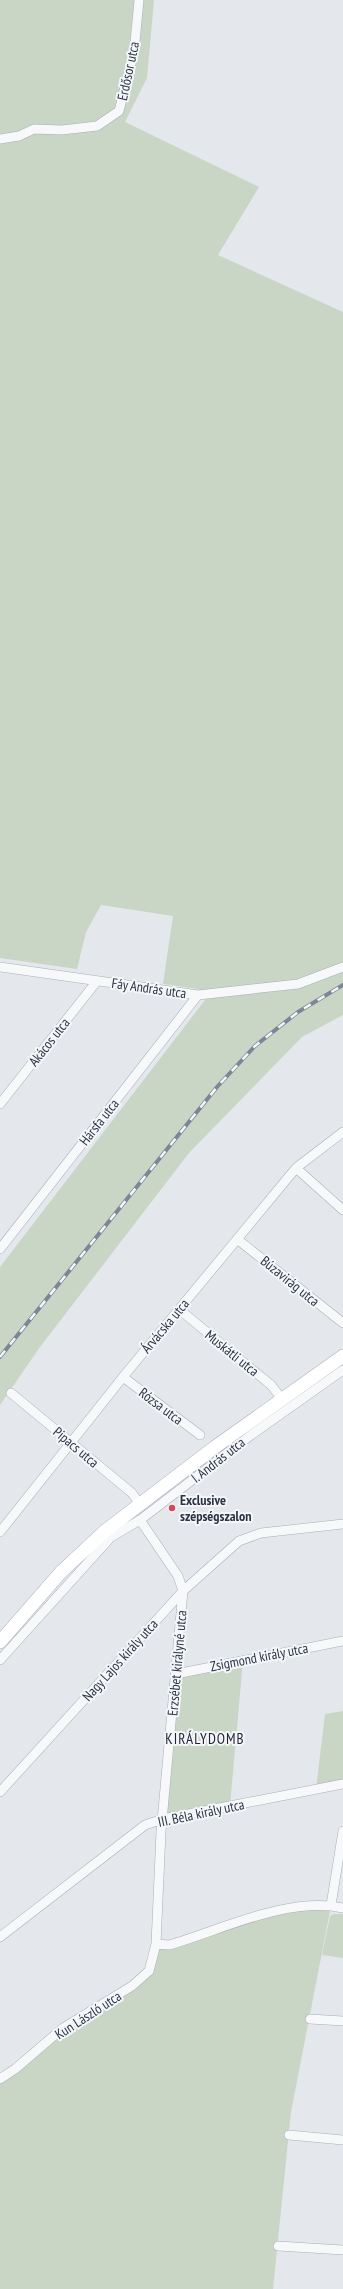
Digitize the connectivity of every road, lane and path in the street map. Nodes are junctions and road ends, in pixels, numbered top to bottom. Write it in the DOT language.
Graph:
graph roads {
  1 [pos="139,0"];
  2 [pos="0,139"];
  3 [pos="0,967"];
  4 [pos="343,967"];
  5 [pos="97,981"];
  6 [pos="198,995"];
  7 [pos="0,1104"];
  8 [pos="343,1132"];
  9 [pos="296,1168"];
  10 [pos="343,1210"];
  11 [pos="237,1239"];
  12 [pos="0,1248"];
  13 [pos="180,1310"];
  14 [pos="343,1323"];
  15 [pos="343,1356"];
  16 [pos="343,1370"];
  17 [pos="123,1377"];
  18 [pos="12,1393"];
  19 [pos="282,1399"];
  20 [pos="200,1435"];
  21 [pos="71,1444"];
  22 [pos="139,1503"];
  23 [pos="140,1520"];
  24 [pos="343,1524"];
  25 [pos="0,1532"];
  26 [pos="184,1591"];
  27 [pos="343,1641"];
  28 [pos="0,1642"];
  29 [pos="0,1660"];
  30 [pos="176,1674"];
  31 [pos="343,1784"];
  32 [pos="0,1792"];
  33 [pos="163,1819"];
  34 [pos="343,1831"];
  35 [pos="331,1906"];
  36 [pos="343,1908"];
  37 [pos="0,1937"];
  38 [pos="156,1944"];
  39 [pos="152,1962"];
  40 [pos="310,2019"];
  41 [pos="343,2021"];
  42 [pos="0,2079"];
  43 [pos="289,2135"];
  44 [pos="343,2140"];
  45 [pos="278,2246"];
  46 [pos="343,2250"];
  1 -- 2 [label="street, Erdősor utca"];
  3 -- 5 [label="street, Fáy András utca"];
  4 -- 6 [label="street, Fáy András utca"];
  5 -- 6 [label="street, Fáy András utca"];
  5 -- 7 [label="street, Akácos utca"];
  6 -- 12 [label="street, Hársfa utca"];
  8 -- 9 [label="street, Árvácska utca"];
  9 -- 10 [label="street"];
  9 -- 11 [label="street, Árvácska utca"];
  11 -- 13 [label="street, Árvácska utca"];
  11 -- 14 [label="street, Búzavirág utca"];
  13 -- 17 [label="street, Árvácska utca"];
  13 -- 19 [label="street, Muskátli utca"];
  15 -- 19 [label="main road, I. András utca"];
  16 -- 23 [label="street, I. András utca"];
  17 -- 20 [label="street, Rózsa utca"];
  17 -- 21 [label="street, Árvácska utca"];
  18 -- 21 [label="street, Pipacs utca"];
  19 -- 22 [label="main road, I. András utca"];
  21 -- 22 [label="street, Pipacs utca"];
  21 -- 25 [label="street, Árvácska utca"];
  22 -- 28 [label="main road, I. András utca"];
  23 -- 26 [label="street, Erzsébet királyné utca"];
  23 -- 29 [label="street, I. András utca"];
  24 -- 26 [label="street, Nagy Lajos király utca"];
  26 -- 30 [label="street, Erzsébet királyné utca"];
  26 -- 32 [label="street, Nagy Lajos király utca"];
  27 -- 30 [label="street, Zsigmond király utca"];
  30 -- 33 [label="street, Erzsébet királyné utca"];
  31 -- 33 [label="street, III. Béla király utca"];
  33 -- 37 [label="street, III. Béla király utca"];
  33 -- 38 [label="street, Erzsébet királyné utca"];
  34 -- 35 [label="street"];
  35 -- 36 [label="street"];
  35 -- 38 [label="street"];
  38 -- 39 [label="street, Erzsébet királyné utca"];
  39 -- 42 [label="street, Kun László utca"];
  40 -- 41 [label="street"];
  43 -- 44 [label="street"];
  45 -- 46 [label="street"];
}
